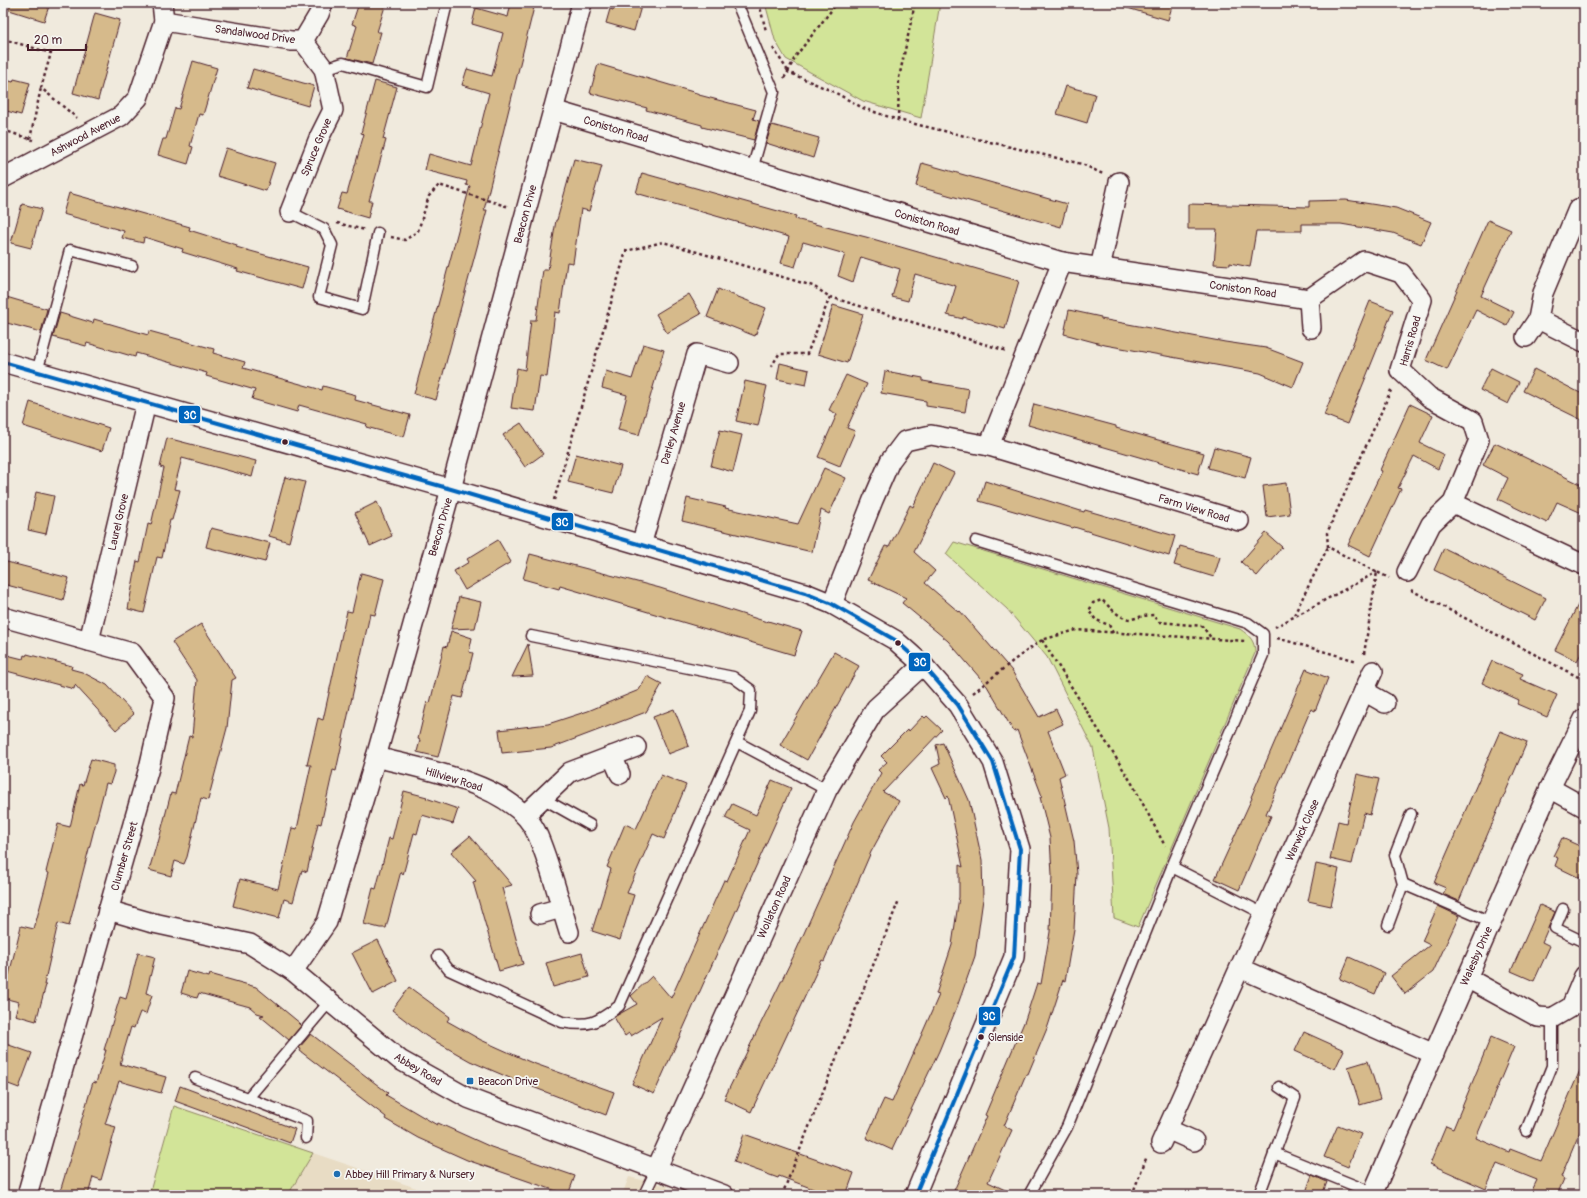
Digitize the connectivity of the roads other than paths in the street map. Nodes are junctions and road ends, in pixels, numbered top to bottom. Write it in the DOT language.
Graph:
graph roads {
  1 [pos="323,3"];
  2 [pos="447,3"];
  3 [pos="582,3"];
  4 [pos="737,3"];
  5 [pos="163,12"];
  6 [pos="303,41"];
  7 [pos="324,69"];
  8 [pos="553,110"];
  9 [pos="752,170"];
  10 [pos="3,178"];
  11 [pos="1119,182"];
  12 [pos="1578,209"];
  13 [pos="290,212"];
  14 [pos="378,234"];
  15 [pos="1062,262"];
  16 [pos="132,266"];
  17 [pos="1100,268"];
  18 [pos="1309,298"];
  19 [pos="1538,319"];
  20 [pos="1311,328"];
  21 [pos="1526,337"];
  22 [pos="1584,342"];
  23 [pos="729,363"];
  24 [pos="4,367"];
  25 [pos="37,372"];
  26 [pos="146,403"];
  27 [pos="989,446"];
  28 [pos="451,490"];
  29 [pos="1453,503"];
  30 [pos="1238,521"];
  31 [pos="976,540"];
  32 [pos="641,545"];
  33 [pos="1584,565"];
  34 [pos="1403,580"];
  35 [pos="832,604"];
  36 [pos="3,617"];
  37 [pos="531,636"];
  38 [pos="89,641"];
  39 [pos="923,665"];
  40 [pos="1368,667"];
  41 [pos="1364,691"];
  42 [pos="1385,702"];
  43 [pos="1584,719"];
  44 [pos="737,742"];
  45 [pos="636,747"];
  46 [pos="612,756"];
  47 [pos="376,757"];
  48 [pos="620,774"];
  49 [pos="1550,788"];
  50 [pos="827,790"];
  51 [pos="542,798"];
  52 [pos="1584,807"];
  53 [pos="1411,814"];
  54 [pos="525,815"];
  55 [pos="590,826"];
  56 [pos="1173,865"];
  57 [pos="1403,884"];
  58 [pos="561,908"];
  59 [pos="1563,909"];
  60 [pos="108,910"];
  61 [pos="540,914"];
  62 [pos="1264,914"];
  63 [pos="1491,922"];
  64 [pos="1388,925"];
  65 [pos="569,932"];
  66 [pos="1584,942"];
  67 [pos="438,956"];
  68 [pos="1240,968"];
  69 [pos="293,971"];
  70 [pos="1584,976"];
  71 [pos="1467,978"];
  72 [pos="330,1001"];
  73 [pos="1552,1018"];
  74 [pos="1434,1054"];
  75 [pos="195,1078"];
  76 [pos="1279,1087"];
  77 [pos="248,1098"];
  78 [pos="1526,1131"];
  79 [pos="306,1138"];
  80 [pos="1194,1141"];
  81 [pos="1274,1153"];
  82 [pos="656,1170"];
  83 [pos="1374,1194"];
  84 [pos="27,1195"];
  85 [pos="644,1195"];
  86 [pos="724,1195"];
  87 [pos="915,1195"];
  88 [pos="1030,1195"];
  89 [pos="1259,1195"];
  1 -- 6 [label="street, Sandalwood Drive"];
  2 -- 7 [label="lane"];
  3 -- 8 [label="street, Beacon Drive"];
  4 -- 9 [label="lane"];
  5 -- 6 [label="street, Sandalwood Drive"];
  5 -- 10 [label="street, Ashwood Avenue"];
  6 -- 7 [label="street, Spruce Grove"];
  7 -- 13 [label="street, Spruce Grove"];
  8 -- 9 [label="street, Coniston Road"];
  8 -- 28 [label="street, Beacon Drive"];
  9 -- 15 [label="street, Coniston Road"];
  11 -- 17 [label="street"];
  12 -- 19 [label="street"];
  13 -- 14 [label="lane"];
  15 -- 17 [label="street, Coniston Road"];
  15 -- 27 [label="street"];
  16 -- 25 [label="lane"];
  17 -- 18 [label="street, Coniston Road"];
  18 -- 20 [label="street"];
  18 -- 29 [label="street, Harris Road"];
  19 -- 21 [label="street"];
  19 -- 22 [label="street"];
  23 -- 32 [label="street, Darley Avenue"];
  24 -- 25 [label="street"];
  25 -- 26 [label="street"];
  26 -- 28 [label="street"];
  26 -- 38 [label="street, Laurel Grove"];
  27 -- 30 [label="street, Farm View Road"];
  27 -- 35 [label="street, Farm View Road"];
  28 -- 32 [label="street"];
  28 -- 47 [label="street, Beacon Drive"];
  29 -- 33 [label="street"];
  29 -- 34 [label="street, Harris Road"];
  31 -- 56 [label="lane"];
  32 -- 35 [label="street"];
  35 -- 39 [label="street"];
  36 -- 38 [label="street, Clumber Street"];
  37 -- 44 [label="lane"];
  38 -- 60 [label="street, Clumber Street"];
  39 -- 50 [label="street, Wollaton Road"];
  39 -- 87 [label="street"];
  40 -- 41 [label="street, Warwick Close"];
  41 -- 42 [label="street"];
  41 -- 62 [label="street, Warwick Close"];
  43 -- 49 [label="street, Walesby Drive"];
  44 -- 50 [label="lane"];
  44 -- 67 [label="lane"];
  45 -- 46 [label="street"];
  46 -- 48 [label="street"];
  46 -- 51 [label="street"];
  47 -- 54 [label="street, Hillview Road"];
  47 -- 69 [label="street, Beacon Drive"];
  49 -- 52 [label="street"];
  49 -- 63 [label="street, Walesby Drive"];
  50 -- 82 [label="street, Wollaton Road"];
  51 -- 54 [label="street"];
  51 -- 55 [label="lane"];
  53 -- 57 [label="lane"];
  54 -- 58 [label="street, Hillview Road"];
  56 -- 62 [label="lane"];
  56 -- 88 [label="lane"];
  57 -- 63 [label="lane"];
  57 -- 64 [label="lane"];
  58 -- 61 [label="street"];
  58 -- 65 [label="street, Hillview Road"];
  59 -- 66 [label="lane"];
  60 -- 69 [label="street, Abbey Road"];
  60 -- 84 [label="street, Clumber Street"];
  62 -- 68 [label="street, Warwick Close"];
  63 -- 71 [label="street, Walesby Drive"];
  68 -- 74 [label="street"];
  68 -- 80 [label="street, Warwick Close"];
  69 -- 72 [label="street, Abbey Road"];
  70 -- 73 [label="street"];
  71 -- 73 [label="street"];
  71 -- 74 [label="street, Walesby Drive"];
  72 -- 77 [label="lane"];
  72 -- 82 [label="street, Abbey Road"];
  73 -- 78 [label="lane"];
  74 -- 83 [label="street, Walesby Drive"];
  75 -- 77 [label="lane"];
  76 -- 81 [label="lane"];
  77 -- 79 [label="lane"];
  81 -- 83 [label="lane"];
  81 -- 89 [label="lane"];
  82 -- 85 [label="lane"];
  82 -- 86 [label="street, Abbey Road"];
}
